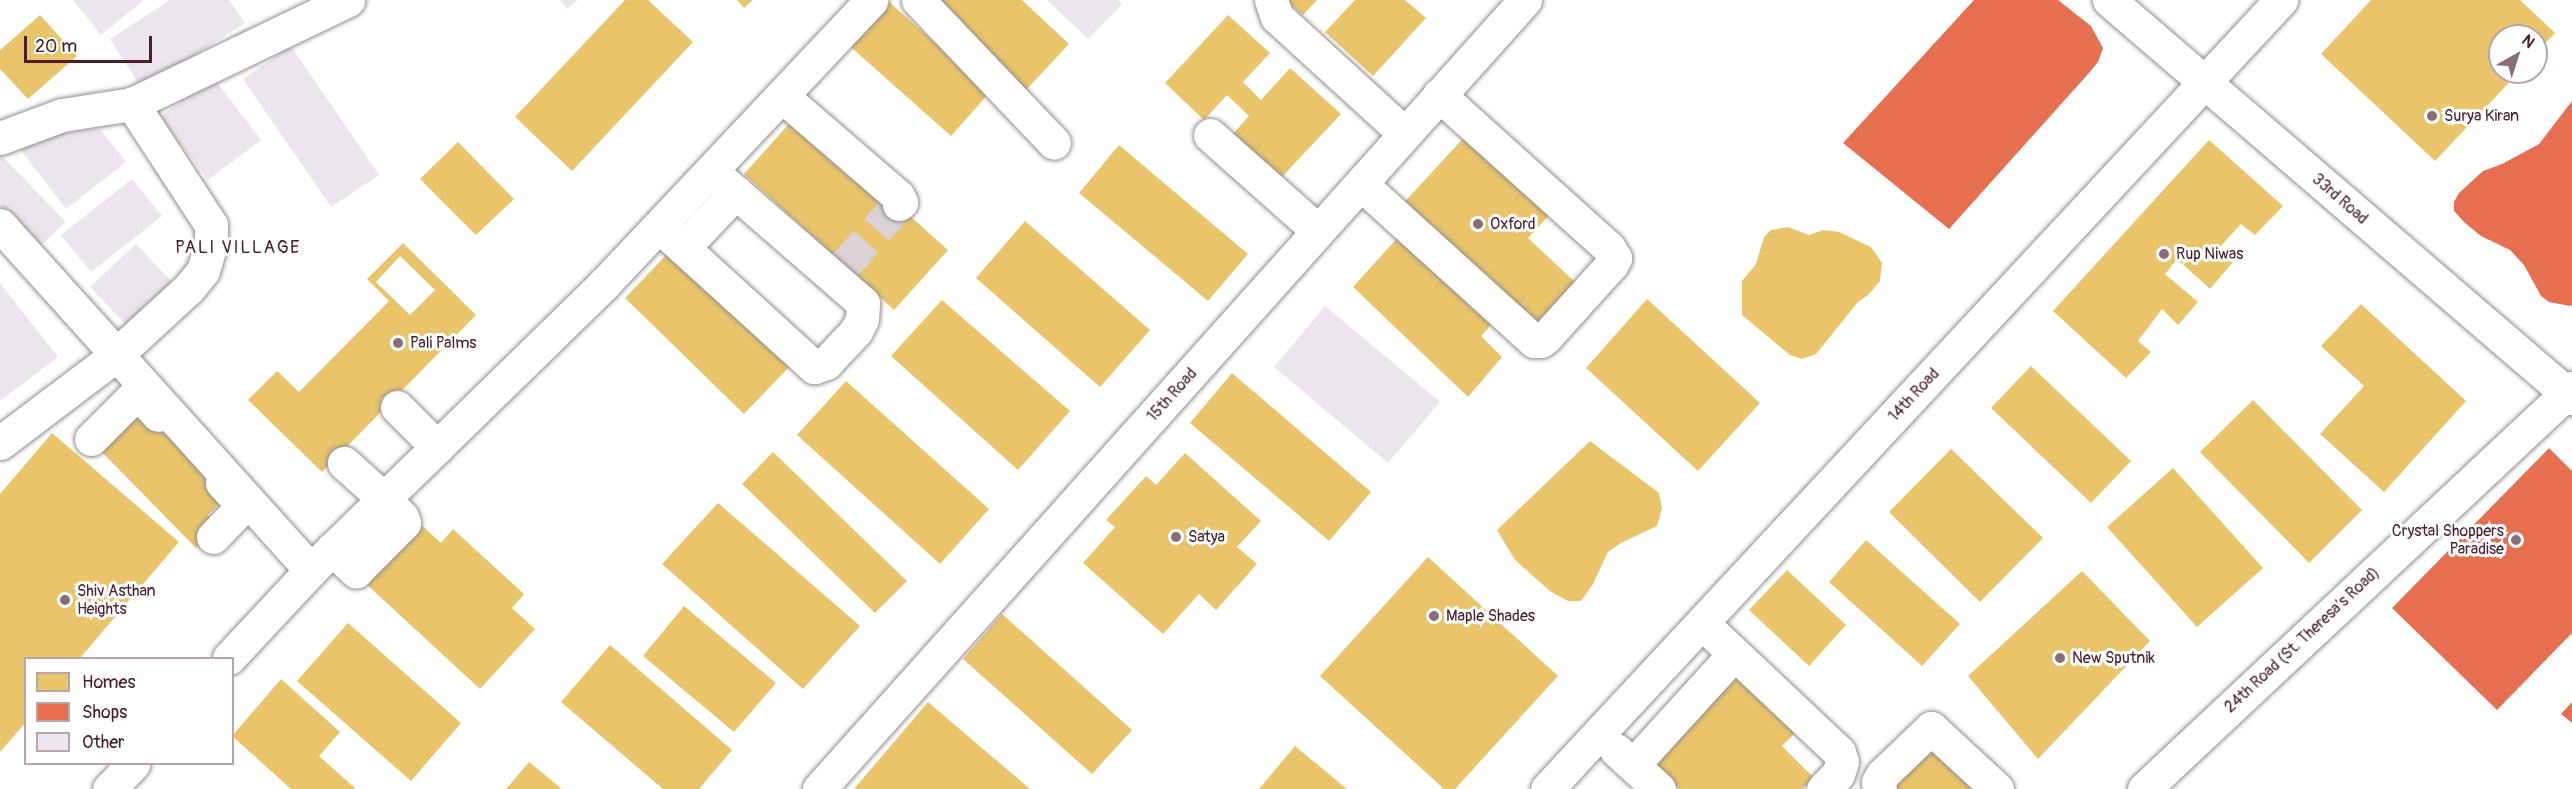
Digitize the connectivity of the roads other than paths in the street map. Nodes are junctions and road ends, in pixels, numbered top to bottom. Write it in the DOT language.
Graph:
graph roads {
  1 [pos="348,0"];
  2 [pos="872,0"];
  3 [pos="918,0"];
  4 [pos="1271,0"];
  5 [pos="1525,0"];
  6 [pos="2109,0"];
  7 [pos="2281,0"];
  8 [pos="2204,82"];
  9 [pos="1439,95"];
  10 [pos="790,102"];
  11 [pos="132,104"];
  12 [pos="1406,134"];
  13 [pos="1210,135"];
  14 [pos="0,138"];
  15 [pos="1054,144"];
  16 [pos="725,176"];
  17 [pos="1361,184"];
  18 [pos="899,204"];
  19 [pos="0,225"];
  20 [pos="659,226"];
  21 [pos="1318,231"];
  22 [pos="683,248"];
  23 [pos="844,266"];
  24 [pos="115,356"];
  25 [pos="2570,393"];
  26 [pos="397,407"];
  27 [pos="91,439"];
  28 [pos="0,443"];
  29 [pos="437,447"];
  30 [pos="344,462"];
  31 [pos="384,499"];
  32 [pos="235,514"];
  33 [pos="213,537"];
  34 [pos="314,567"];
  35 [pos="1702,623"];
  36 [pos="1734,654"];
  37 [pos="230,657"];
  38 [pos="1598,733"];
  39 [pos="131,765"];
  40 [pos="1633,765"];
  41 [pos="109,789"];
  42 [pos="819,789"];
  43 [pos="1546,789"];
  44 [pos="1659,789"];
  45 [pos="1823,789"];
  46 [pos="1880,789"];
  47 [pos="1997,789"];
  48 [pos="2144,789"];
  1 -- 11 [label="street"];
  2 -- 10 [label="street"];
  3 -- 15 [label="street"];
  4 -- 12 [label="street"];
  5 -- 9 [label="street, 15th Road"];
  6 -- 8 [label="street, 33rd Road"];
  7 -- 8 [label="street, 14th Road"];
  8 -- 25 [label="street, 33rd Road"];
  8 -- 35 [label="street, 14th Road"];
  9 -- 12 [label="street, 15th Road"];
  9 -- 17 [label="street"];
  10 -- 16 [label="street"];
  10 -- 18 [label="street"];
  11 -- 14 [label="street"];
  11 -- 24 [label="street"];
  12 -- 17 [label="street, 15th Road"];
  13 -- 21 [label="street"];
  16 -- 20 [label="street"];
  16 -- 22 [label="street"];
  16 -- 22 [label="street"];
  16 -- 23 [label="street"];
  17 -- 21 [label="street, 15th Road"];
  19 -- 24 [label="street"];
  20 -- 22 [label="street"];
  20 -- 29 [label="street"];
  21 -- 42 [label="street, 15th Road"];
  24 -- 28 [label="street"];
  24 -- 34 [label="street"];
  25 -- 48 [label="street, 24th Road (St. Theresa's Road)"];
  26 -- 29 [label="street"];
  27 -- 32 [label="street"];
  29 -- 31 [label="street"];
  30 -- 31 [label="street"];
  31 -- 34 [label="street"];
  32 -- 33 [label="street"];
  32 -- 34 [label="street"];
  34 -- 37 [label="street"];
  35 -- 36 [label="street"];
  35 -- 38 [label="street, 14th Road"];
  36 -- 40 [label="street"];
  36 -- 45 [label="street"];
  38 -- 40 [label="street"];
  38 -- 43 [label="street, 14th Road"];
  39 -- 41 [label="street"];
  40 -- 44 [label="street"];
  46 -- 47 [label="street"];
}
